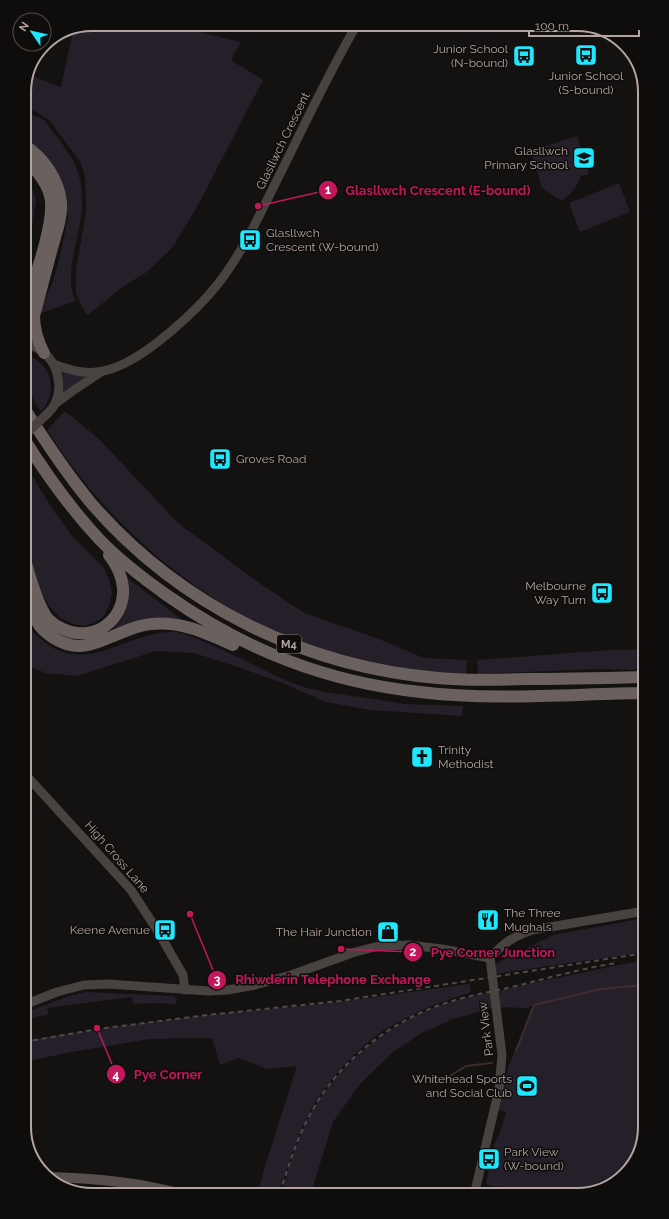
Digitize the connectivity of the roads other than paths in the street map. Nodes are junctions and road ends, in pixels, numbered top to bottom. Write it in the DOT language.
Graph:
graph roads {
  1 [pos="353,31"];
  2 [pos="31,150"];
  3 [pos="31,167"];
  4 [pos="31,289"];
  5 [pos="31,346"];
  6 [pos="44,353"];
  7 [pos="53,364"];
  8 [pos="103,372"];
  9 [pos="55,404"];
  10 [pos="31,419"];
  11 [pos="31,430"];
  12 [pos="31,450"];
  13 [pos="100,540"];
  14 [pos="31,577"];
  15 [pos="31,609"];
  16 [pos="331,676"];
  17 [pos="638,677"];
  18 [pos="638,693"];
  19 [pos="31,781"];
  20 [pos="638,912"];
  21 [pos="490,958"];
  22 [pos="185,990"];
  23 [pos="31,1003"];
  24 [pos="57,1177"];
  25 [pos="152,1188"];
  26 [pos="476,1188"];
  1 -- 8 [label="street, Glasllwch Crescent"];
  2 -- 6 [label="highway"];
  3 -- 4 [label="highway"];
  5 -- 6 [label="street"];
  6 -- 7 [label="street"];
  7 -- 8 [label="street, Glasllwch Crescent"];
  7 -- 9 [label="street"];
  8 -- 9 [label="street, Glasllwch Crescent"];
  9 -- 11 [label="street, bridge"];
  10 -- 17 [label="highway, M4"];
  12 -- 13 [label="highway, M4"];
  13 -- 14 [label="highway, M4"];
  13 -- 16 [label="highway, M4"];
  15 -- 16 [label="highway"];
  16 -- 18 [label="highway, M4"];
  19 -- 22 [label="street, High Cross Lane"];
  20 -- 21 [label="street"];
  21 -- 22 [label="street"];
  21 -- 26 [label="street, Park View"];
  22 -- 23 [label="street"];
  24 -- 25 [label="main road"];
}
